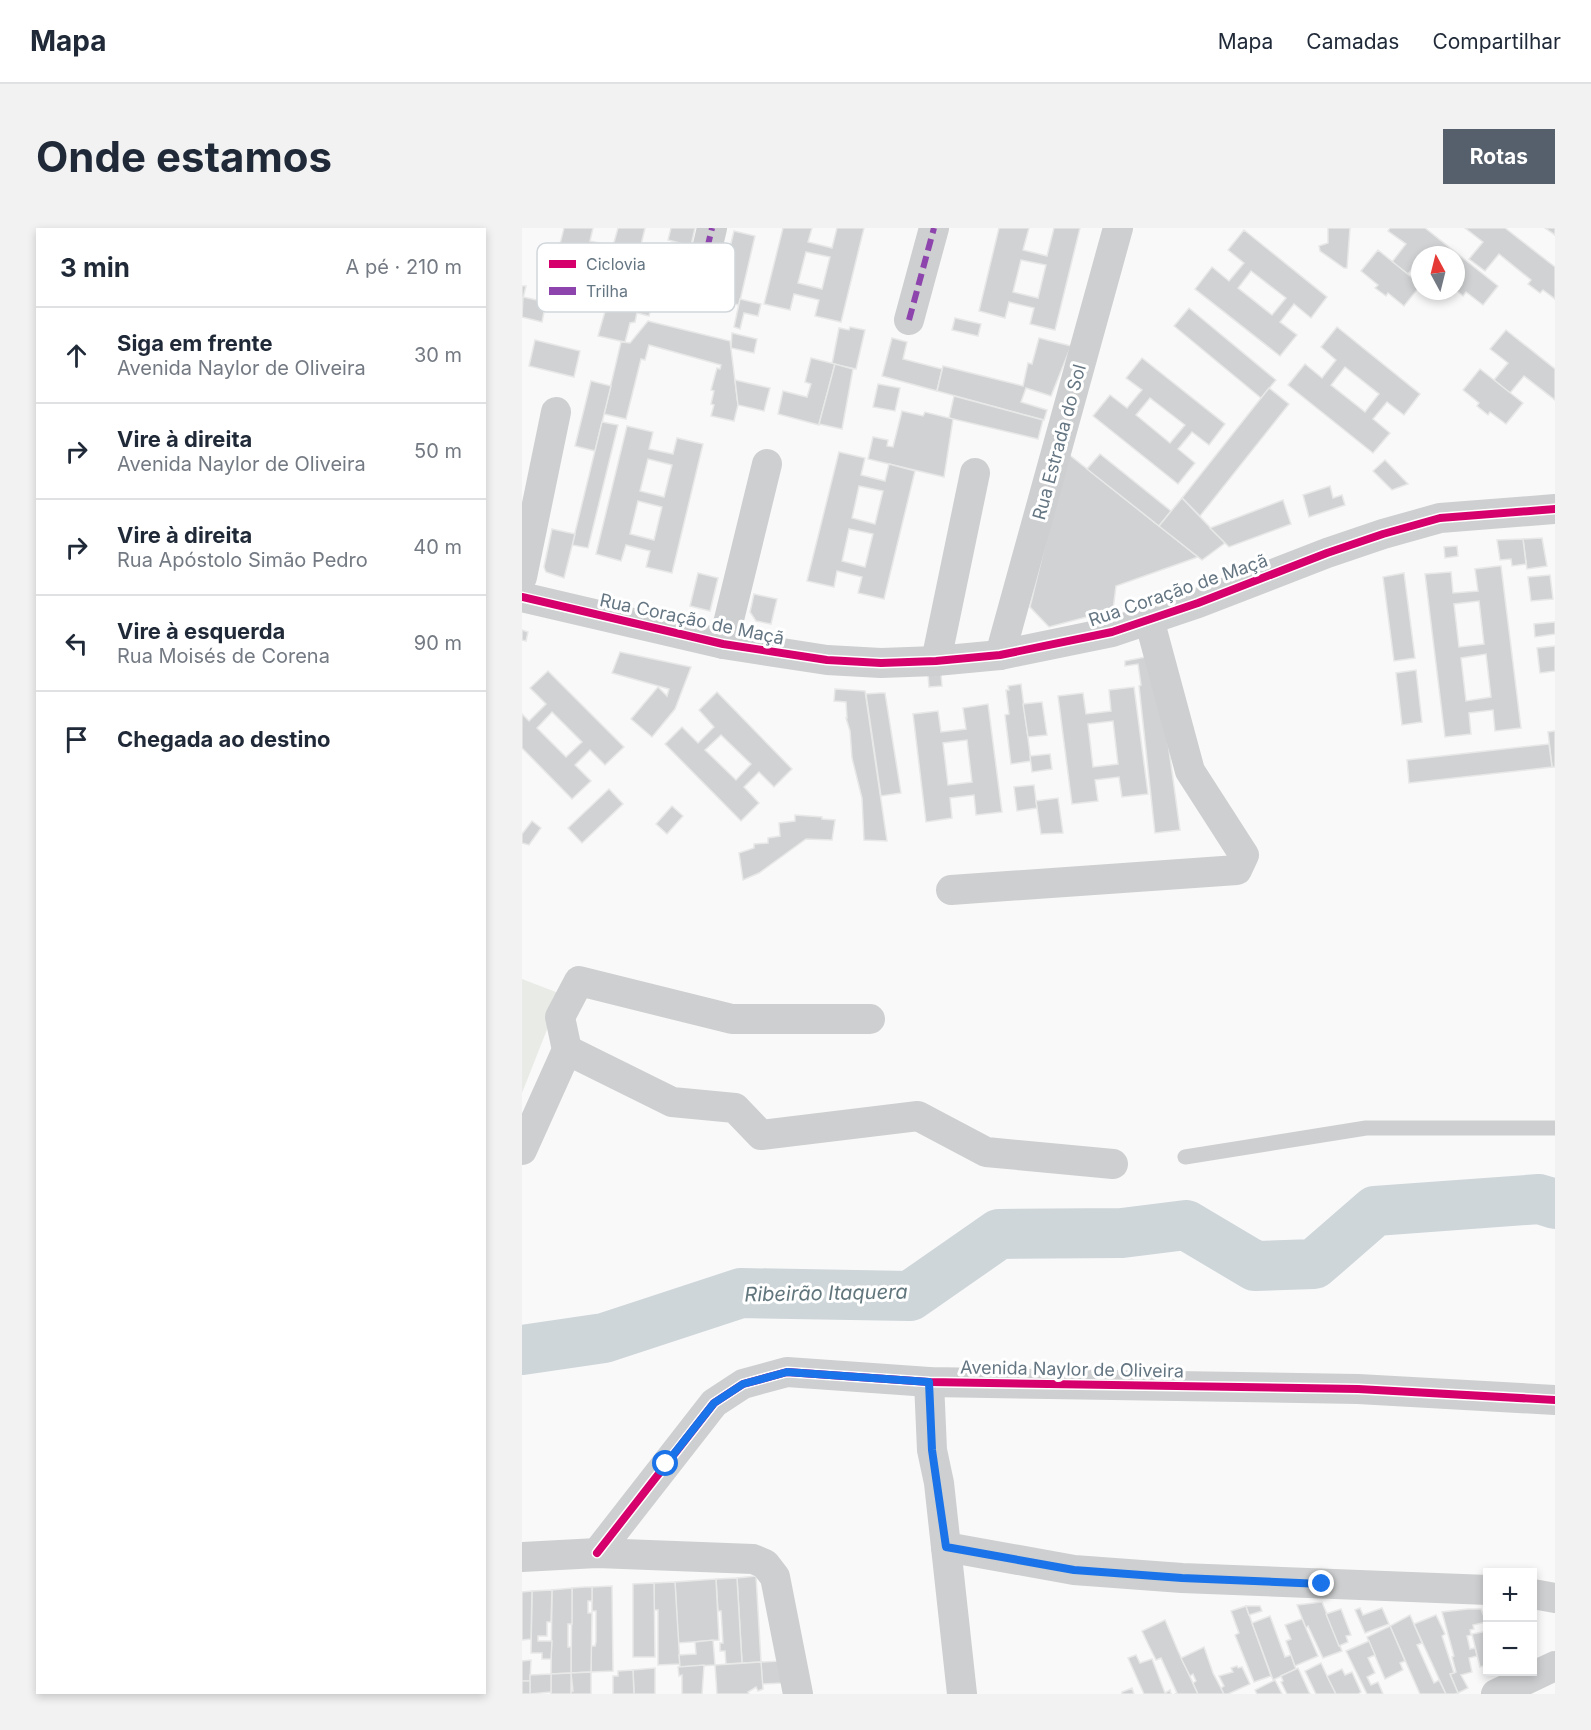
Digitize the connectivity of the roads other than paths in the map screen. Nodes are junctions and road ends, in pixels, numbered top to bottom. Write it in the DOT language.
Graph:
graph roads {
  1 [pos="712,228"];
  2 [pos="934,228"];
  3 [pos="1118,228"];
  4 [pos="708,243"];
  5 [pos="909,320"];
  6 [pos="556,412"];
  7 [pos="767,465"];
  8 [pos="975,473"];
  9 [pos="1555,509"];
  10 [pos="522,577"];
  11 [pos="522,597"];
  12 [pos="1149,619"];
  13 [pos="723,644"];
  14 [pos="1000,655"];
  15 [pos="936,661"];
  16 [pos="951,890"];
  17 [pos="870,1019"];
  18 [pos="567,1050"];
  19 [pos="1555,1128"];
  20 [pos="522,1150"];
  21 [pos="1185,1157"];
  22 [pos="1113,1164"];
  23 [pos="929,1382"];
  24 [pos="1555,1400"];
  25 [pos="946,1547"];
  26 [pos="597,1553"];
  27 [pos="522,1557"];
  28 [pos="1483,1590"];
  29 [pos="1537,1595"];
  30 [pos="1555,1598"];
  31 [pos="1555,1666"];
  32 [pos="797,1693"];
  33 [pos="963,1694"];
  34 [pos="1496,1694"];
  1 -- 4 [label="street"];
  2 -- 5 [label="street"];
  3 -- 14 [label="street, Rua Estrada do Sol"];
  6 -- 10 [label="street"];
  7 -- 13 [label="street"];
  8 -- 15 [label="street"];
  9 -- 12 [label="street, Rua Coração de Maçã"];
  11 -- 13 [label="street, Rua Coração de Maçã"];
  12 -- 14 [label="street, Rua Coração de Maçã"];
  12 -- 16 [label="street"];
  13 -- 15 [label="street, Rua Coração de Maçã"];
  14 -- 15 [label="street, Rua Coração de Maçã"];
  17 -- 18 [label="street"];
  18 -- 20 [label="street"];
  18 -- 22 [label="street"];
  19 -- 21 [label="lane"];
  23 -- 24 [label="street, Avenida Naylor de Oliveira"];
  23 -- 25 [label="street"];
  23 -- 26 [label="street, Avenida Naylor de Oliveira"];
  25 -- 28 [label="street"];
  25 -- 33 [label="street"];
  26 -- 27 [label="street"];
  26 -- 32 [label="street"];
  29 -- 30 [label="street"];
  31 -- 34 [label="street"];
}
